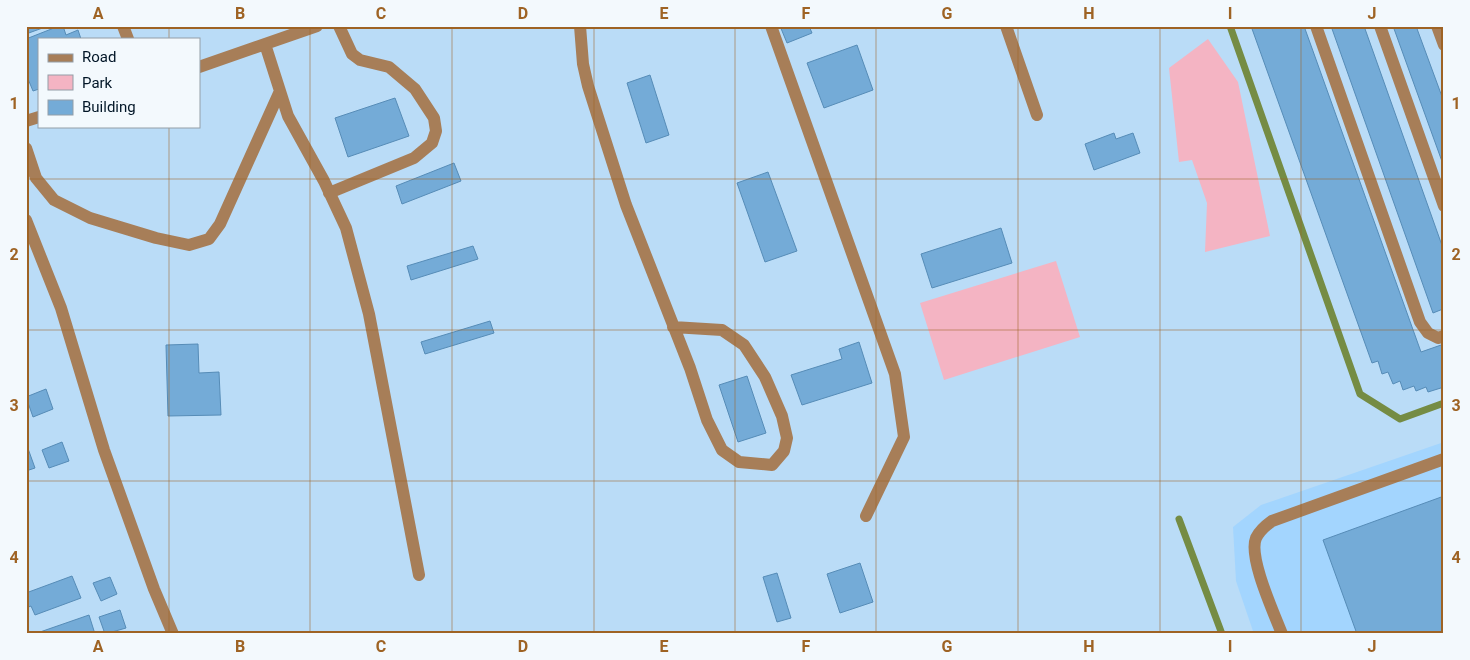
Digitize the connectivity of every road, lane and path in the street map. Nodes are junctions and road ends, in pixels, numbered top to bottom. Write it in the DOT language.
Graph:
graph roads {
  1 [pos="123,26"];
  2 [pos="317,26"];
  3 [pos="339,26"];
  4 [pos="580,26"];
  5 [pos="771,26"];
  6 [pos="1006,26"];
  7 [pos="1316,26"];
  8 [pos="1380,26"];
  9 [pos="1437,26"];
  10 [pos="128,38"];
  11 [pos="265,44"];
  12 [pos="1444,45"];
  13 [pos="200,67"];
  14 [pos="280,91"];
  15 [pos="1036,115"];
  16 [pos="38,117"];
  17 [pos="26,121"];
  18 [pos="26,148"];
  19 [pos="329,193"];
  20 [pos="1444,206"];
  21 [pos="26,220"];
  22 [pos="673,327"];
  23 [pos="1444,336"];
  24 [pos="1440,463"];
  25 [pos="866,516"];
  26 [pos="419,575"];
  27 [pos="173,634"];
  28 [pos="1282,634"];
  1 -- 10 [label="street"];
  2 -- 11 [label="street"];
  3 -- 19 [label="street"];
  4 -- 22 [label="street"];
  5 -- 25 [label="street"];
  6 -- 15 [label="street"];
  7 -- 23 [label="street"];
  8 -- 20 [label="street"];
  9 -- 12 [label="street"];
  11 -- 13 [label="street"];
  11 -- 14 [label="street"];
  14 -- 18 [label="street"];
  14 -- 19 [label="street"];
  16 -- 17 [label="street"];
  19 -- 26 [label="street"];
  21 -- 27 [label="street"];
  22 -- 22 [label="street"];
  24 -- 28 [label="street"];
}
